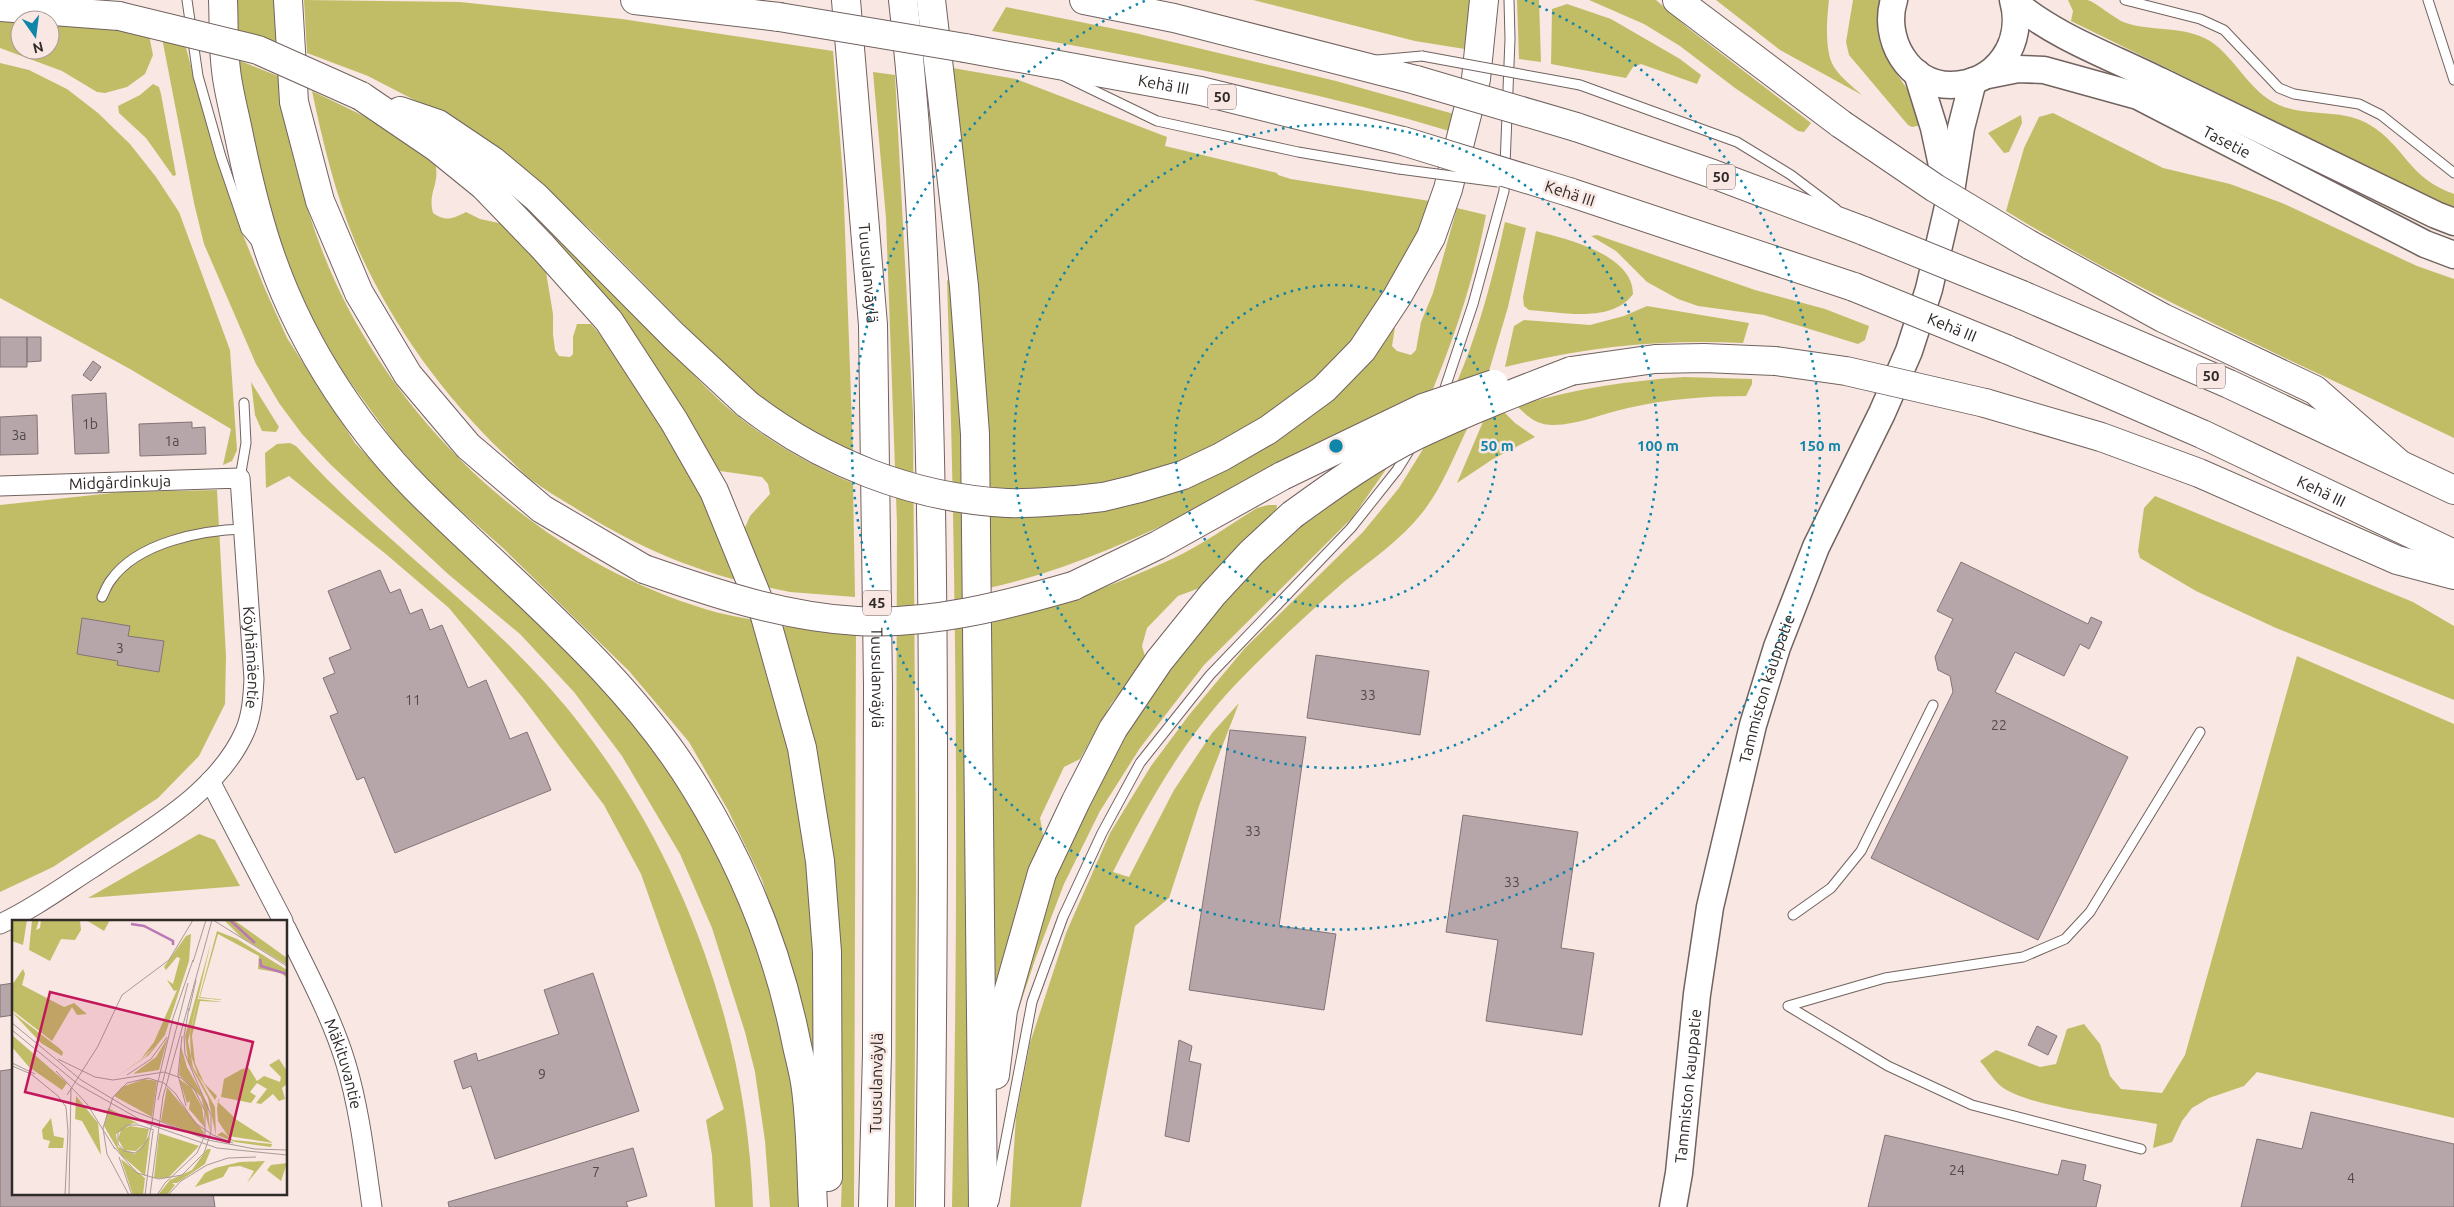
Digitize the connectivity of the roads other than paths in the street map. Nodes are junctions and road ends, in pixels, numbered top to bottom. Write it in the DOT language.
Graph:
graph roads {
  1 [pos="186,0"];
  2 [pos="223,0"];
  3 [pos="288,0"];
  4 [pos="635,0"];
  5 [pos="846,0"];
  6 [pos="903,0"];
  7 [pos="931,0"];
  8 [pos="1084,0"];
  9 [pos="1484,0"];
  10 [pos="1509,0"];
  11 [pos="1677,0"];
  12 [pos="1894,0"];
  13 [pos="2125,0"];
  14 [pos="2428,0"];
  15 [pos="2013,1"];
  16 [pos="0,7"];
  17 [pos="1038,61"];
  18 [pos="1419,68"];
  19 [pos="1917,73"];
  20 [pos="1980,78"];
  21 [pos="2454,80"];
  22 [pos="361,96"];
  23 [pos="2454,173"];
  24 [pos="1569,192"];
  25 [pos="1950,198"];
  26 [pos="2454,222"];
  27 [pos="1864,231"];
  28 [pos="2454,255"];
  29 [pos="272,261"];
  30 [pos="1571,371"];
  31 [pos="244,403"];
  32 [pos="2397,462"];
  33 [pos="240,478"];
  34 [pos="0,486"];
  35 [pos="2454,490"];
  36 [pos="245,529"];
  37 [pos="2454,554"];
  38 [pos="2454,575"];
  39 [pos="102,597"];
  40 [pos="1933,705"];
  41 [pos="2200,732"];
  42 [pos="210,782"];
  43 [pos="1793,914"];
  44 [pos="282,920"];
  45 [pos="0,924"];
  46 [pos="288,932"];
  47 [pos="2141,1149"];
  48 [pos="982,1179"];
  49 [pos="372,1207"];
  50 [pos="813,1207"];
  51 [pos="828,1207"];
  52 [pos="874,1207"];
  53 [pos="930,1207"];
  54 [pos="982,1207"];
  55 [pos="993,1207"];
  56 [pos="1674,1207"];
  1 -- 29 [label="lane"];
  2 -- 29 [label="highway"];
  3 -- 30 [label="highway, bridge"];
  4 -- 17 [label="highway, Kehä III / 50, bridge"];
  5 -- 52 [label="highway, Tuusulanväylä / 45"];
  6 -- 53 [label="highway"];
  7 -- 48 [label="highway"];
  8 -- 18 [label="highway, 50"];
  9 -- 22 [label="highway, bridge"];
  10 -- 55 [label="lane"];
  11 -- 32 [label="highway, bridge"];
  12 -- 19 [label="main road"];
  13 -- 23 [label="lane"];
  14 -- 21 [label="lane"];
  15 -- 20 [label="main road"];
  15 -- 26 [label="main road, Tasetie"];
  16 -- 22 [label="highway, bridge"];
  17 -- 24 [label="highway, Kehä III / 50, bridge"];
  17 -- 24 [label="lane, bridge"];
  18 -- 27 [label="highway, 50, bridge"];
  18 -- 27 [label="lane, bridge"];
  19 -- 20 [label="main road, Tasetie"];
  19 -- 25 [label="main road, Tammiston kauppatie"];
  20 -- 25 [label="main road, Tammiston kauppatie"];
  20 -- 28 [label="main road, Tasetie"];
  22 -- 51 [label="highway"];
  24 -- 37 [label="highway, Kehä III / 50, bridge"];
  25 -- 56 [label="main road, Tammiston kauppatie"];
  27 -- 32 [label="highway, 50, bridge"];
  29 -- 50 [label="highway"];
  30 -- 38 [label="highway, bridge"];
  30 -- 48 [label="highway, bridge"];
  31 -- 33 [label="lane"];
  32 -- 35 [label="highway, 50"];
  33 -- 34 [label="street, Midgårdinkuja"];
  33 -- 36 [label="street, Köyhämäentie"];
  36 -- 39 [label="lane"];
  36 -- 42 [label="street, Köyhämäentie"];
  40 -- 43 [label="lane"];
  41 -- 47 [label="lane"];
  42 -- 44 [label="street"];
  42 -- 45 [label="street, Köyhämäentie"];
  46 -- 49 [label="street, Mäkituvantie"];
  48 -- 54 [label="highway"];
}
